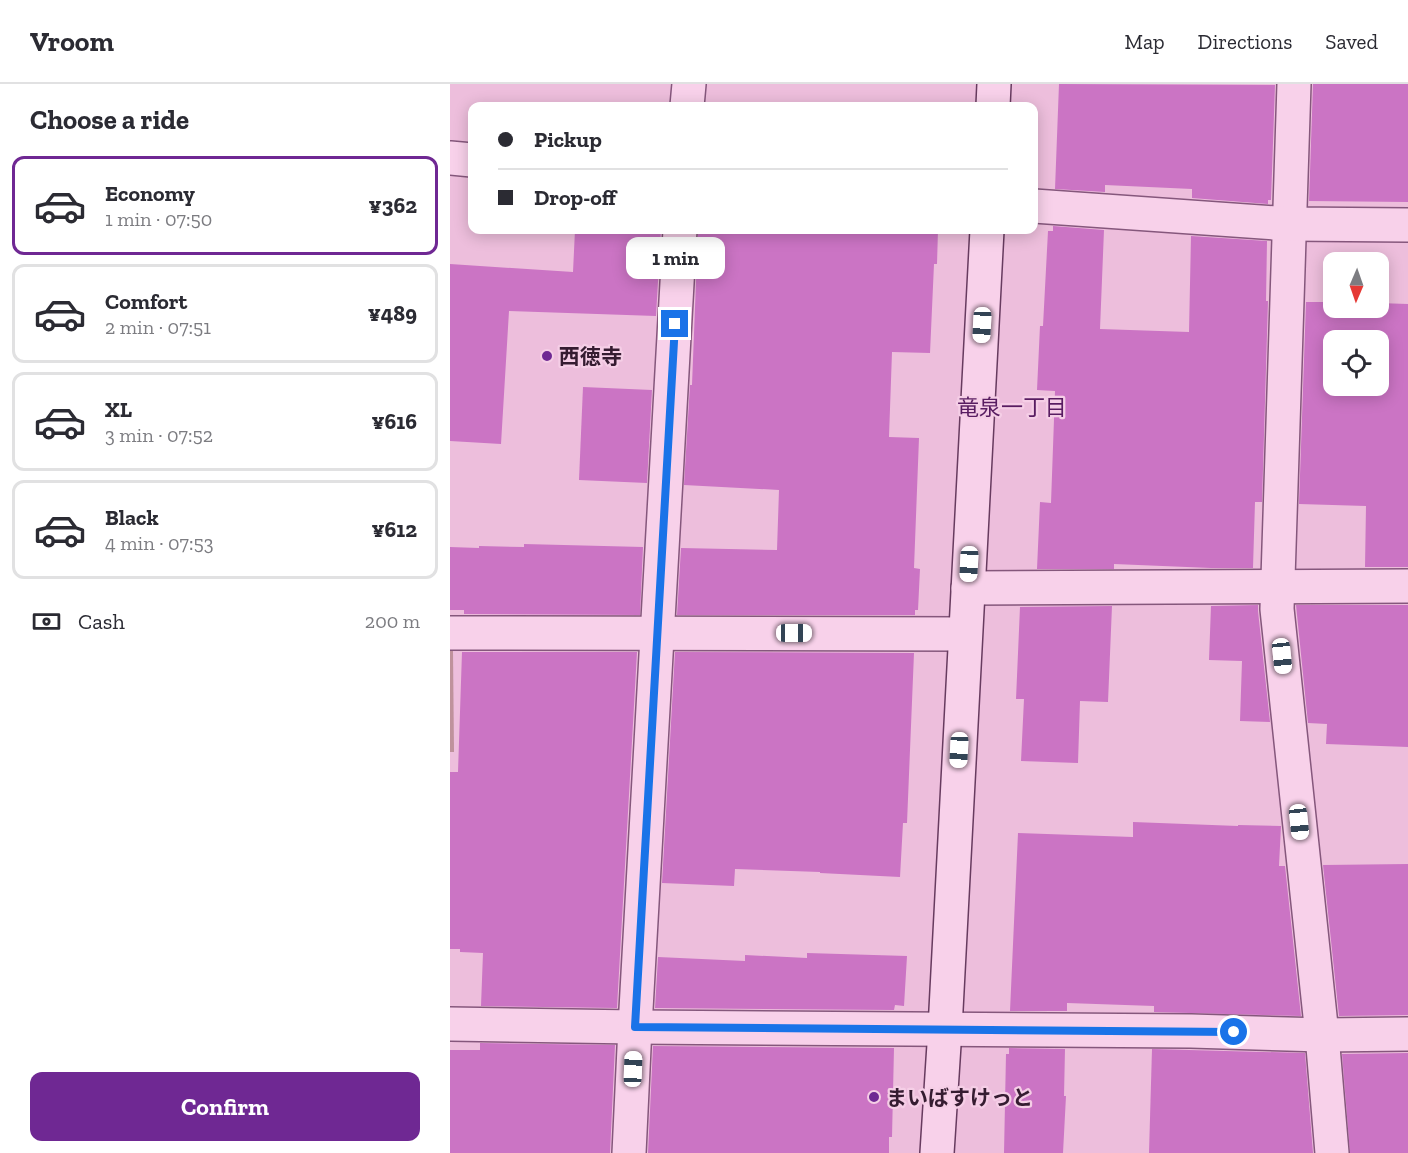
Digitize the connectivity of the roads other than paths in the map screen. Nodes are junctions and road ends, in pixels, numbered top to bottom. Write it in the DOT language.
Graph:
graph roads {
  1 [pos="689,84"];
  2 [pos="994,84"];
  3 [pos="1294,84"];
  4 [pos="687,102"];
  5 [pos="993,102"];
  6 [pos="450,158"];
  7 [pos="468,159"];
  8 [pos="1038,206"];
  9 [pos="1290,224"];
  10 [pos="1408,225"];
  11 [pos="680,234"];
  12 [pos="987,234"];
  13 [pos="1277,586"];
  14 [pos="1408,586"];
  15 [pos="968,588"];
  16 [pos="450,633"];
  17 [pos="657,633"];
  18 [pos="965,634"];
  19 [pos="450,1024"];
  20 [pos="635,1027"];
  21 [pos="945,1029"];
  22 [pos="1408,1034"];
  23 [pos="1322,1035"];
  24 [pos="629,1153"];
  25 [pos="937,1153"];
  26 [pos="1332,1153"];
  1 -- 4 [label="street"];
  2 -- 5 [label="street"];
  3 -- 9 [label="street"];
  6 -- 7 [label="street"];
  8 -- 9 [label="street"];
  9 -- 10 [label="street"];
  9 -- 13 [label="street"];
  11 -- 17 [label="street"];
  12 -- 15 [label="street"];
  13 -- 14 [label="street"];
  13 -- 15 [label="street"];
  13 -- 23 [label="street"];
  15 -- 18 [label="street"];
  16 -- 17 [label="street"];
  17 -- 18 [label="street"];
  17 -- 20 [label="street"];
  18 -- 21 [label="street"];
  19 -- 20 [label="street"];
  20 -- 21 [label="street"];
  20 -- 24 [label="street"];
  21 -- 23 [label="street"];
  21 -- 25 [label="street"];
  22 -- 23 [label="street"];
  23 -- 26 [label="street"];
}
